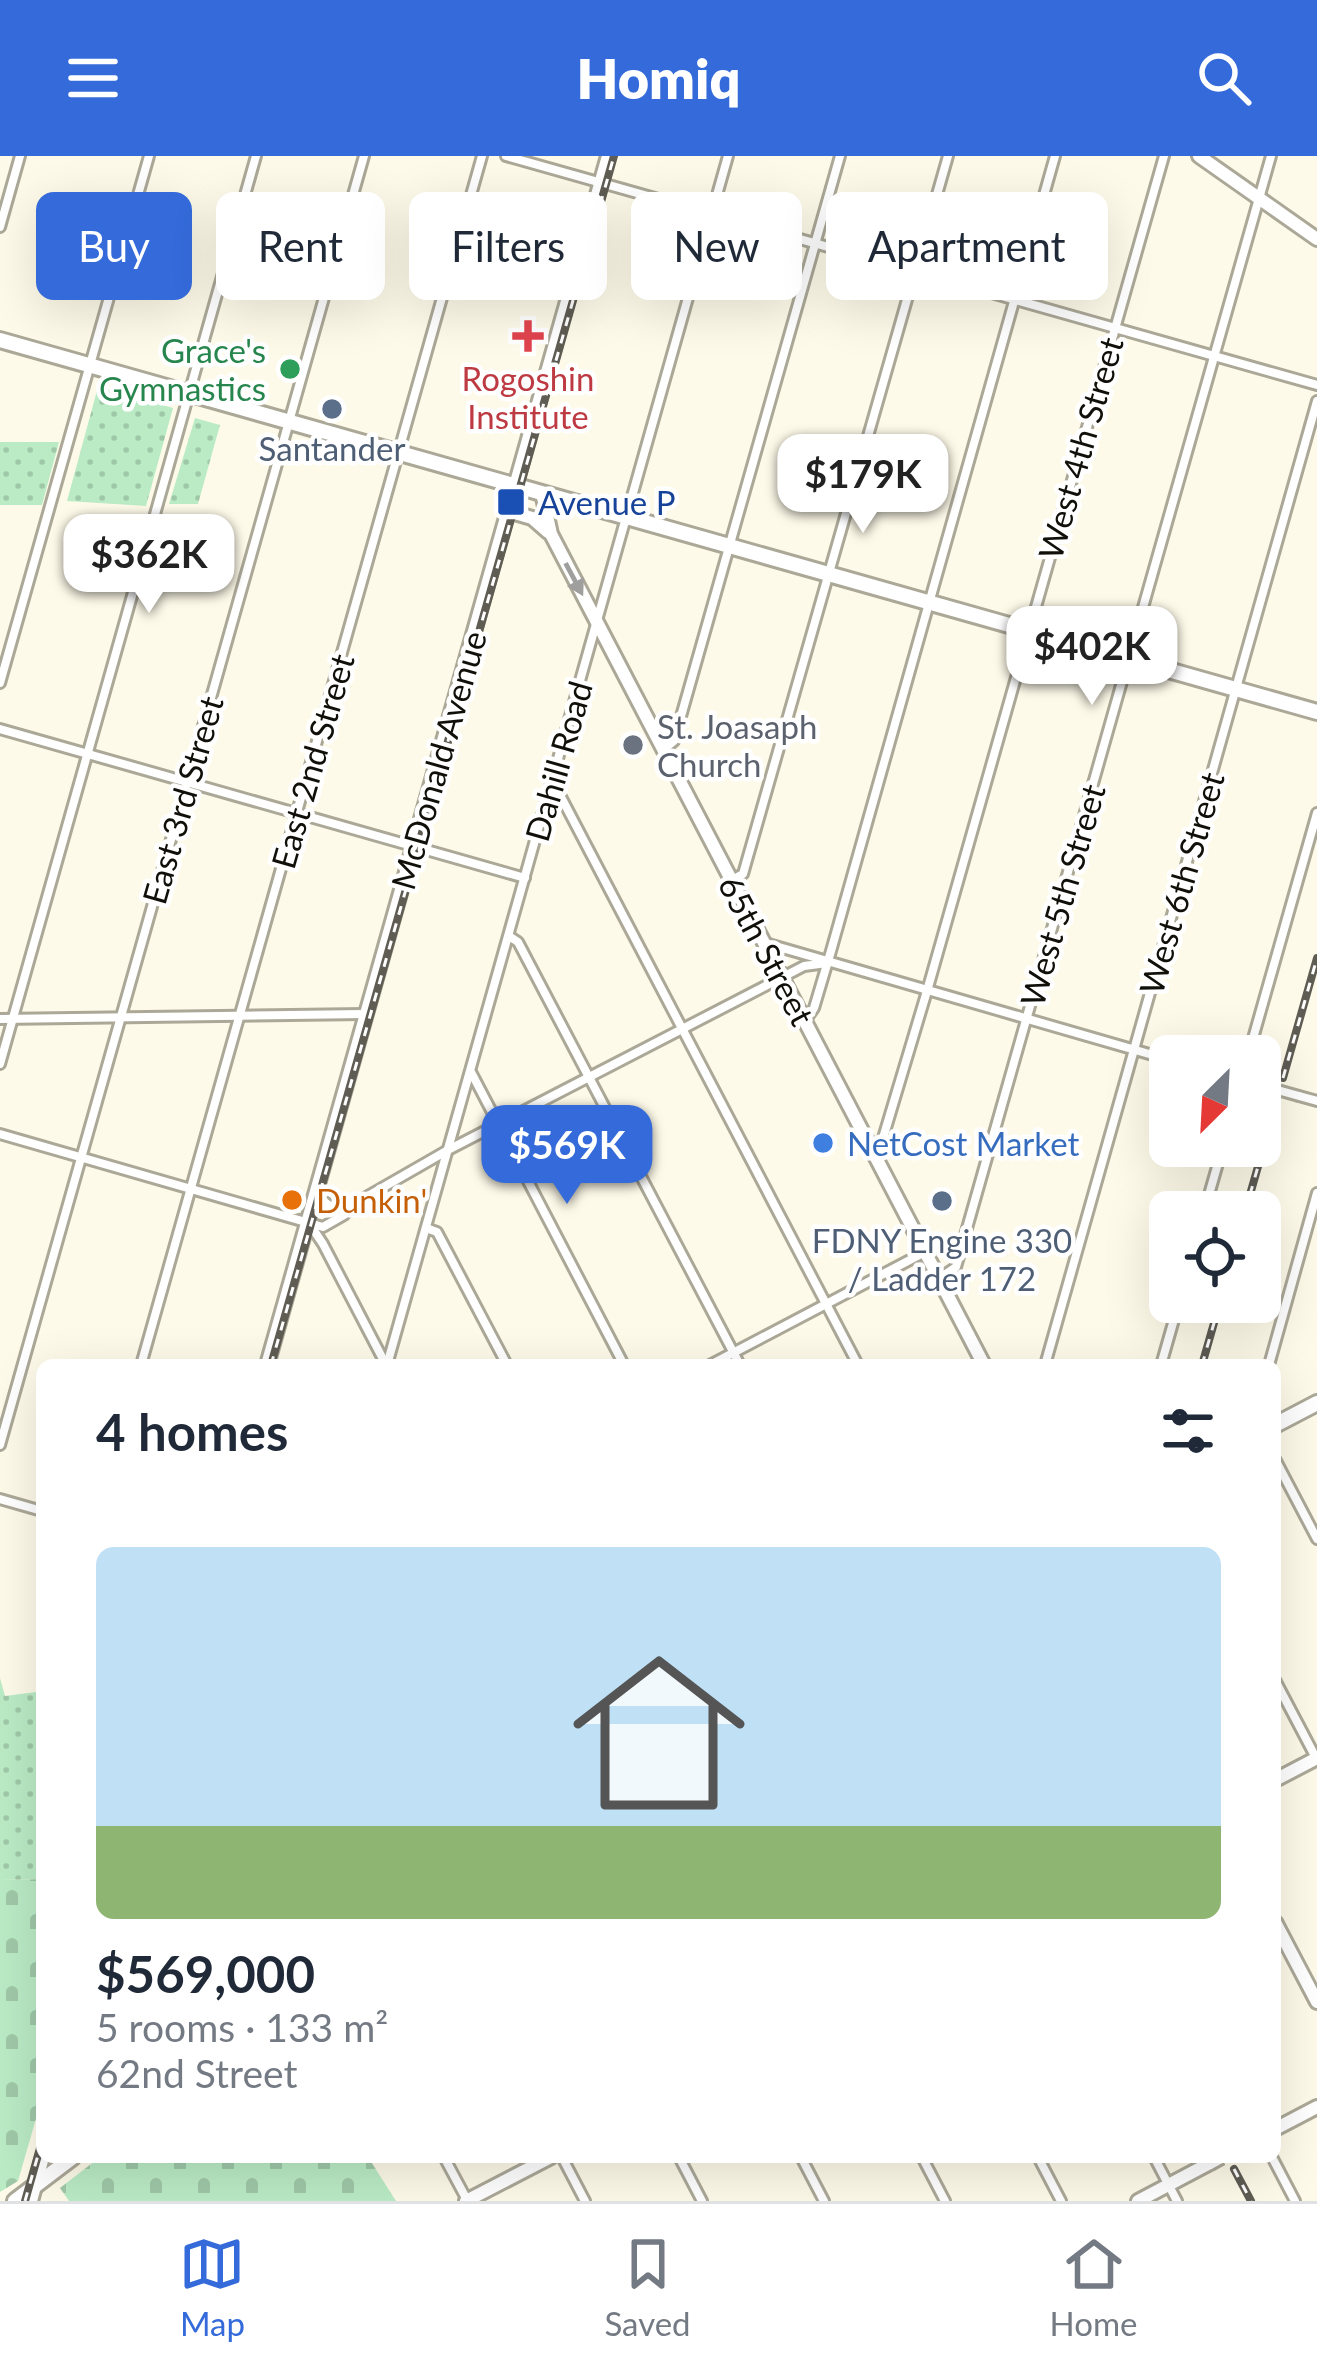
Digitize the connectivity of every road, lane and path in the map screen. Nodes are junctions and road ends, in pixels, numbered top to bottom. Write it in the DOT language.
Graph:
graph roads {
  1 [pos="20,156"];
  2 [pos="149,156"];
  3 [pos="256,156"];
  4 [pos="364,156"];
  5 [pos="482,156"];
  6 [pos="506,156"];
  7 [pos="608,156"];
  8 [pos="728,156"];
  9 [pos="840,156"];
  10 [pos="948,156"];
  11 [pos="1055,156"];
  12 [pos="1164,156"];
  13 [pos="1199,156"];
  14 [pos="1271,156"];
  15 [pos="601,183"];
  16 [pos="633,192"];
  17 [pos="718,192"];
  18 [pos="938,192"];
  19 [pos="1045,192"];
  20 [pos="1260,199"];
  21 [pos="0,226"];
  22 [pos="1317,238"];
  23 [pos="802,240"];
  24 [pos="815,244"];
  25 [pos="826,247"];
  26 [pos="688,300"];
  27 [pos="907,300"];
  28 [pos="1015,300"];
  29 [pos="1114,328"];
  30 [pos="0,340"];
  31 [pos="1214,356"];
  32 [pos="90,365"];
  33 [pos="1317,385"];
  34 [pos="190,394"];
  35 [pos="1317,401"];
  36 [pos="289,422"];
  37 [pos="399,452"];
  38 [pos="515,485"];
  39 [pos="542,493"];
  40 [pos="508,511"];
  41 [pos="626,517"];
  42 [pos="551,534"];
  43 [pos="730,546"];
  44 [pos="830,574"];
  45 [pos="929,602"];
  46 [pos="597,623"];
  47 [pos="1029,631"];
  48 [pos="1128,659"];
  49 [pos="0,683"];
  50 [pos="1236,689"];
  51 [pos="1317,712"];
  52 [pos="0,729"];
  53 [pos="663,750"];
  54 [pos="88,754"];
  55 [pos="188,782"];
  56 [pos="550,790"];
  57 [pos="297,813"];
  58 [pos="1317,814"];
  59 [pos="414,846"];
  60 [pos="525,878"];
  61 [pos="730,880"];
  62 [pos="508,936"];
  63 [pos="763,943"];
  64 [pos="827,963"];
  65 [pos="781,978"];
  66 [pos="927,991"];
  67 [pos="367,1014"];
  68 [pos="240,1016"];
  69 [pos="0,1019"];
  70 [pos="13,1019"];
  71 [pos="120,1019"];
  72 [pos="1026,1019"];
  73 [pos="804,1022"];
  74 [pos="682,1029"];
  75 [pos="1254,1035"];
  76 [pos="1134,1050"];
  77 [pos="1149,1054"];
  78 [pos="0,1064"];
  79 [pos="470,1071"];
  80 [pos="590,1077"];
  81 [pos="1281,1091"];
  82 [pos="1317,1101"];
  83 [pos="499,1124"];
  84 [pos="0,1134"];
  85 [pos="448,1150"];
  86 [pos="872,1151"];
  87 [pos="81,1156"];
  88 [pos="191,1187"];
  89 [pos="318,1187"];
  90 [pos="1317,1193"];
  91 [pos="347,1208"];
  92 [pos="308,1222"];
  93 [pos="426,1228"];
  94 [pos="925,1252"];
  95 [pos="939,1278"];
  96 [pos="826,1304"];
  97 [pos="1173,1323"];
  98 [pos="734,1352"];
  99 [pos="143,1359"];
  100 [pos="270,1359"];
  101 [pos="384,1359"];
  102 [pos="389,1359"];
  103 [pos="504,1359"];
  104 [pos="621,1359"];
  105 [pos="721,1359"];
  106 [pos="737,1359"];
  107 [pos="855,1359"];
  108 [pos="981,1359"];
  109 [pos="1047,1359"];
  110 [pos="1163,1359"];
  111 [pos="1271,1359"];
  112 [pos="1317,1403"];
  113 [pos="1281,1422"];
  114 [pos="0,1445"];
  115 [pos="1281,1470"];
  116 [pos="0,1499"];
  117 [pos="36,1509"];
  118 [pos="1317,1539"];
  119 [pos="1281,1691"];
  120 [pos="1317,1759"];
  121 [pos="1281,1777"];
  122 [pos="1281,1933"];
  123 [pos="1317,2002"];
  124 [pos="1317,2107"];
  125 [pos="1281,2126"];
  126 [pos="41,2163"];
  127 [pos="67,2163"];
  128 [pos="447,2163"];
  129 [pos="540,2163"];
  130 [pos="565,2163"];
  131 [pos="682,2163"];
  132 [pos="804,2163"];
  133 [pos="925,2163"];
  134 [pos="1041,2163"];
  135 [pos="1157,2163"];
  136 [pos="1210,2163"];
  137 [pos="1275,2163"];
  138 [pos="1168,2185"];
  139 [pos="33,2194"];
  140 [pos="15,2201"];
  141 [pos="467,2201"];
  142 [pos="585,2201"];
  143 [pos="702,2201"];
  144 [pos="824,2201"];
  145 [pos="945,2201"];
  146 [pos="1061,2201"];
  147 [pos="1138,2201"];
  148 [pos="1177,2201"];
  149 [pos="1295,2201"];
  1 -- 21 [label="street"];
  2 -- 32 [label="street"];
  3 -- 34 [label="street"];
  4 -- 36 [label="street, East 3rd Street"];
  5 -- 37 [label="street, East 2nd Street"];
  6 -- 15 [label="street"];
  7 -- 15 [label="main road, McDonald Avenue"];
  8 -- 17 [label="street, Dahill Road"];
  9 -- 24 [label="street"];
  10 -- 18 [label="street"];
  11 -- 19 [label="street"];
  12 -- 29 [label="street, West 4th Street"];
  13 -- 20 [label="main road"];
  14 -- 20 [label="street, West 5th Street"];
  15 -- 16 [label="street"];
  15 -- 38 [label="main road, McDonald Avenue"];
  20 -- 22 [label="main road"];
  20 -- 31 [label="street, West 5th Street"];
  23 -- 24 [label="street"];
  24 -- 25 [label="street"];
  24 -- 43 [label="street"];
  26 -- 41 [label="street, Dahill Road"];
  27 -- 44 [label="street"];
  28 -- 29 [label="street"];
  28 -- 45 [label="street"];
  29 -- 31 [label="street"];
  29 -- 47 [label="street, West 4th Street"];
  30 -- 32 [label="main road"];
  31 -- 33 [label="street"];
  31 -- 48 [label="street, West 5th Street"];
  32 -- 34 [label="main road"];
  32 -- 49 [label="street"];
  34 -- 36 [label="main road"];
  34 -- 54 [label="street"];
  35 -- 50 [label="street, West 6th Street"];
  36 -- 37 [label="main road"];
  36 -- 55 [label="street, East 3rd Street"];
  37 -- 38 [label="main road"];
  37 -- 57 [label="street, East 2nd Street"];
  38 -- 39 [label="main road"];
  38 -- 40 [label="main road, McDonald Avenue"];
  39 -- 41 [label="main road"];
  39 -- 42 [label="main road, 65th Street"];
  40 -- 42 [label="main road"];
  40 -- 59 [label="main road, McDonald Avenue"];
  41 -- 43 [label="main road"];
  41 -- 46 [label="street, Dahill Road"];
  42 -- 46 [label="main road, 65th Street, one-way"];
  43 -- 44 [label="main road"];
  43 -- 53 [label="street"];
  44 -- 45 [label="main road"];
  44 -- 61 [label="street"];
  45 -- 47 [label="main road"];
  45 -- 64 [label="street"];
  46 -- 53 [label="main road, 65th Street"];
  46 -- 56 [label="street, Dahill Road"];
  47 -- 48 [label="main road"];
  47 -- 66 [label="street, West 4th Street"];
  48 -- 50 [label="main road"];
  48 -- 72 [label="street, West 5th Street"];
  50 -- 51 [label="main road"];
  50 -- 76 [label="street, West 6th Street"];
  52 -- 54 [label="street"];
  53 -- 61 [label="main road, 65th Street"];
  54 -- 55 [label="street"];
  54 -- 70 [label="street"];
  55 -- 57 [label="street"];
  55 -- 71 [label="street, East 3rd Street"];
  56 -- 60 [label="street, Dahill Road"];
  56 -- 74 [label="street"];
  57 -- 59 [label="street"];
  57 -- 68 [label="street, East 2nd Street"];
  58 -- 75 [label="street"];
  59 -- 60 [label="street"];
  59 -- 67 [label="main road, McDonald Avenue"];
  60 -- 62 [label="street, Dahill Road"];
  61 -- 63 [label="main road, 65th Street"];
  62 -- 79 [label="street, Dahill Road"];
  62 -- 80 [label="street"];
  63 -- 64 [label="street"];
  63 -- 65 [label="main road, 65th Street"];
  64 -- 65 [label="street"];
  64 -- 66 [label="street"];
  64 -- 73 [label="street"];
  65 -- 73 [label="main road, 65th Street"];
  65 -- 74 [label="street"];
  66 -- 72 [label="street"];
  66 -- 86 [label="street, West 4th Street"];
  67 -- 68 [label="street"];
  67 -- 89 [label="main road, McDonald Avenue"];
  68 -- 71 [label="street"];
  68 -- 88 [label="street, East 2nd Street"];
  69 -- 70 [label="street"];
  70 -- 71 [label="street"];
  70 -- 78 [label="street"];
  71 -- 87 [label="street, East 3rd Street"];
  72 -- 76 [label="street"];
  72 -- 95 [label="street, West 5th Street"];
  73 -- 86 [label="main road, 65th Street"];
  74 -- 80 [label="street"];
  74 -- 96 [label="street"];
  76 -- 77 [label="street"];
  76 -- 109 [label="street, West 6th Street"];
  79 -- 83 [label="street"];
  79 -- 85 [label="street, Dahill Road"];
  80 -- 83 [label="street"];
  80 -- 98 [label="street"];
  81 -- 82 [label="street, bridge"];
  83 -- 85 [label="street"];
  83 -- 104 [label="street"];
  84 -- 87 [label="street"];
  85 -- 91 [label="street"];
  85 -- 93 [label="street, Dahill Road"];
  86 -- 94 [label="main road, 65th Street"];
  87 -- 88 [label="street"];
  87 -- 114 [label="street, East 3rd Street"];
  88 -- 92 [label="street"];
  88 -- 99 [label="street, East 2nd Street"];
  89 -- 91 [label="street"];
  89 -- 92 [label="main road, McDonald Avenue"];
  90 -- 111 [label="street"];
  91 -- 92 [label="street"];
  92 -- 100 [label="main road, McDonald Avenue"];
  92 -- 101 [label="street"];
  93 -- 102 [label="street, Dahill Road"];
  93 -- 103 [label="street"];
  94 -- 95 [label="main road, 65th Street"];
  94 -- 96 [label="street"];
  95 -- 108 [label="main road, 65th Street"];
  96 -- 98 [label="street"];
  96 -- 107 [label="street"];
  97 -- 110 [label="street"];
  98 -- 105 [label="street"];
  98 -- 106 [label="street"];
  112 -- 113 [label="main road"];
  115 -- 118 [label="street"];
  116 -- 117 [label="street"];
  119 -- 120 [label="street"];
  120 -- 121 [label="main road"];
  122 -- 123 [label="main road"];
  124 -- 125 [label="main road"];
  126 -- 139 [label="main road"];
  127 -- 139 [label="main road"];
  128 -- 141 [label="street"];
  129 -- 141 [label="main road"];
  130 -- 142 [label="street"];
  131 -- 143 [label="street"];
  132 -- 144 [label="street"];
  133 -- 145 [label="street"];
  134 -- 146 [label="street"];
  135 -- 138 [label="street"];
  136 -- 138 [label="main road"];
  137 -- 149 [label="street"];
  138 -- 147 [label="main road"];
  138 -- 148 [label="street"];
  139 -- 140 [label="main road"];
}
